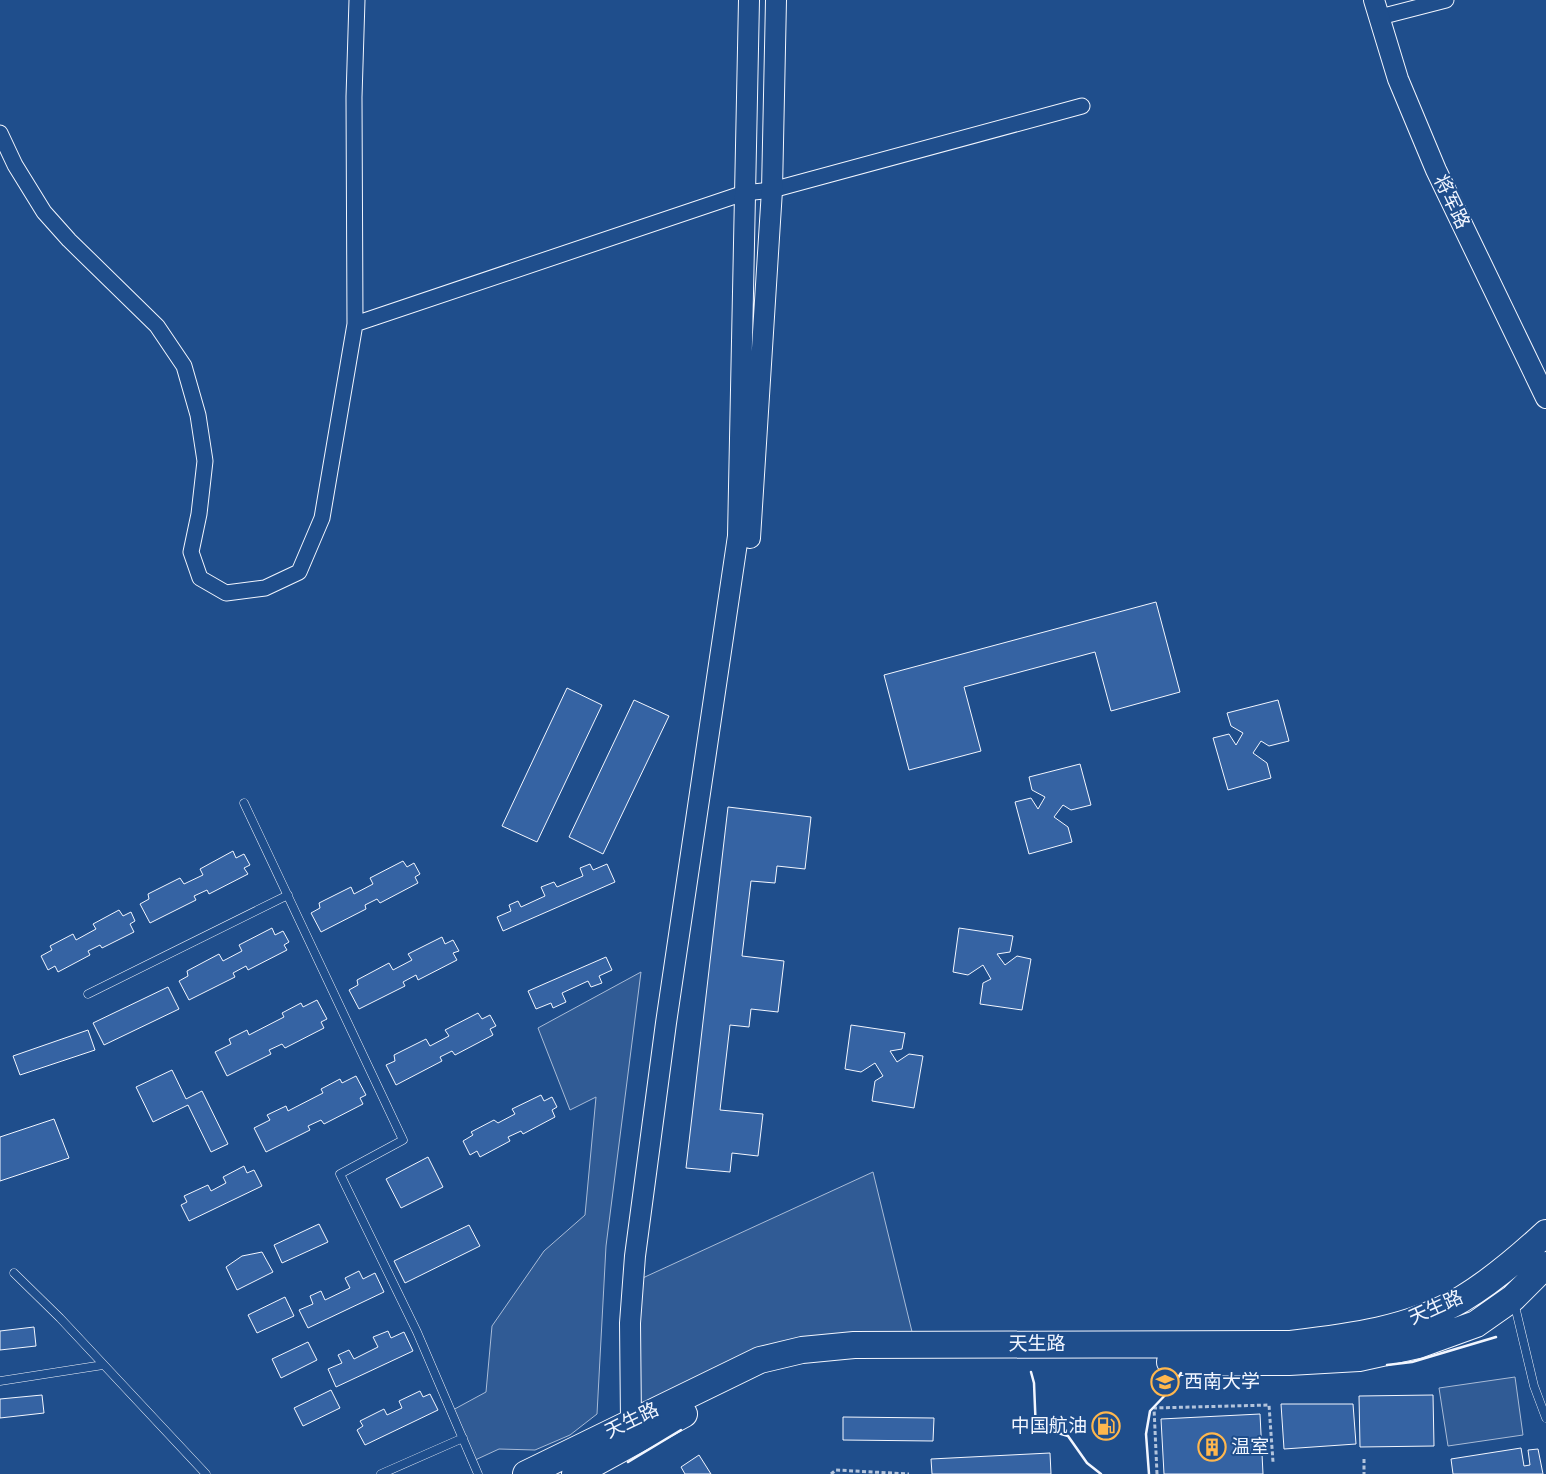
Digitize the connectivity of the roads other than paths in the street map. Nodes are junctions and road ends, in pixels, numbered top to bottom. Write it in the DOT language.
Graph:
graph roads {
  1 [pos="357,0"];
  2 [pos="749,0"];
  3 [pos="776,0"];
  4 [pos="1446,0"];
  5 [pos="1377,9"];
  6 [pos="1082,106"];
  7 [pos="0,133"];
  8 [pos="0,158"];
  9 [pos="15,165"];
  10 [pos="772,190"];
  11 [pos="744,193"];
  12 [pos="355,324"];
  13 [pos="1546,398"];
  14 [pos="710,731"];
  15 [pos="244,803"];
  16 [pos="288,896"];
  17 [pos="88,994"];
  18 [pos="1546,1233"];
  19 [pos="1546,1265"];
  20 [pos="14,1273"];
  21 [pos="1511,1282"];
  22 [pos="103,1365"];
  23 [pos="0,1381"];
  24 [pos="1546,1418"];
  25 [pos="631,1421"];
  26 [pos="463,1438"];
  27 [pos="577,1473"];
  28 [pos="206,1474"];
  29 [pos="381,1474"];
  30 [pos="478,1474"];
  31 [pos="526,1474"];
  1 -- 12 [label="street"];
  2 -- 11 [label="street"];
  3 -- 10 [label="street"];
  4 -- 5 [label="street"];
  5 -- 13 [label="street, 将军路"];
  6 -- 10 [label="street"];
  7 -- 9 [label="street"];
  8 -- 9 [label="street"];
  9 -- 12 [label="street"];
  10 -- 11 [label="street"];
  10 -- 14 [label="street"];
  11 -- 12 [label="street"];
  11 -- 14 [label="street"];
  14 -- 25 [label="street"];
  15 -- 16 [label="lane"];
  16 -- 17 [label="lane"];
  16 -- 26 [label="lane"];
  18 -- 21 [label="highway, 天生路"];
  19 -- 21 [label="highway, 天生路"];
  20 -- 22 [label="lane"];
  21 -- 24 [label="lane"];
  21 -- 25 [label="highway, 天生路"];
  21 -- 27 [label="highway, 天生路"];
  22 -- 23 [label="lane"];
  22 -- 28 [label="lane"];
  25 -- 31 [label="highway, 天生路"];
  26 -- 29 [label="lane"];
  26 -- 30 [label="lane"];
}
